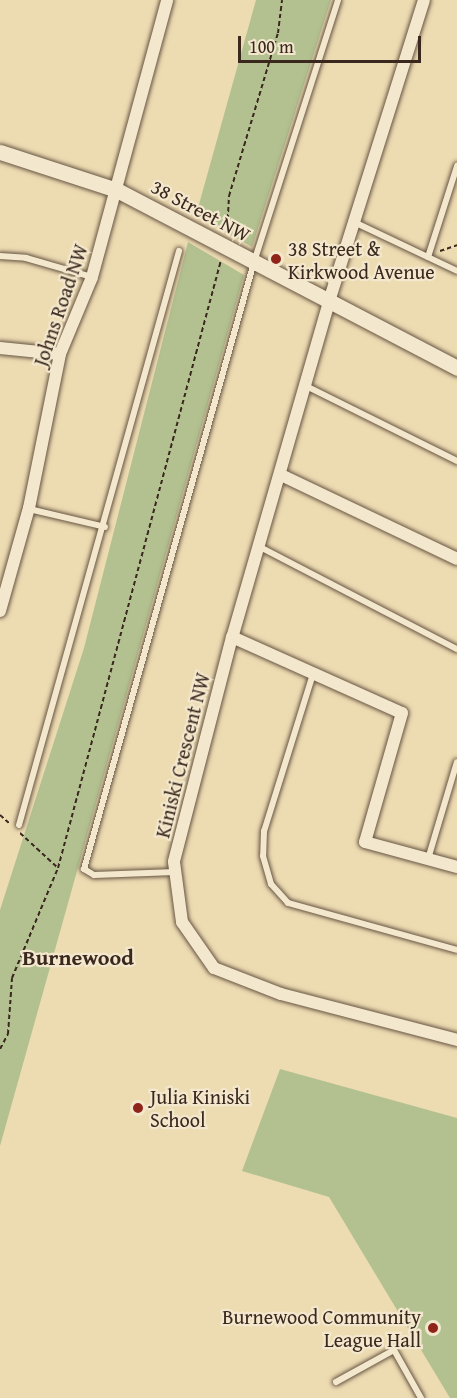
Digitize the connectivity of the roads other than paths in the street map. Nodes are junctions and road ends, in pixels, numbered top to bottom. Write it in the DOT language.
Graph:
graph roads {
  1 [pos="168,0"];
  2 [pos="338,0"];
  3 [pos="424,0"];
  4 [pos="0,152"];
  5 [pos="457,166"];
  6 [pos="117,190"];
  7 [pos="354,222"];
  8 [pos="179,251"];
  9 [pos="0,256"];
  10 [pos="428,257"];
  11 [pos="254,262"];
  12 [pos="457,271"];
  13 [pos="92,277"];
  14 [pos="329,302"];
  15 [pos="0,348"];
  16 [pos="60,354"];
  17 [pos="457,368"];
  18 [pos="306,386"];
  19 [pos="457,460"];
  20 [pos="281,475"];
  21 [pos="29,508"];
  22 [pos="105,527"];
  23 [pos="260,547"];
  24 [pos="457,559"];
  25 [pos="6,571"];
  26 [pos="0,611"];
  27 [pos="232,637"];
  28 [pos="457,649"];
  29 [pos="314,673"];
  30 [pos="457,762"];
  31 [pos="20,825"];
  32 [pos="428,859"];
  33 [pos="457,867"];
  34 [pos="175,872"];
  35 [pos="457,950"];
  36 [pos="457,1040"];
  37 [pos="336,1382"];
  38 [pos="421,1398"];
  1 -- 6 [label="street, Johns Road NW"];
  2 -- 11 [label="lane"];
  3 -- 7 [label="street, Kiniski Crescent NW"];
  4 -- 6 [label="street, 38 Street NW"];
  5 -- 10 [label="lane"];
  6 -- 11 [label="street, 38 Street NW"];
  6 -- 13 [label="street, Johns Road NW"];
  7 -- 10 [label="lane"];
  7 -- 14 [label="street, Kiniski Crescent NW"];
  8 -- 22 [label="lane"];
  9 -- 13 [label="lane"];
  10 -- 12 [label="lane"];
  11 -- 14 [label="street, 38 Street NW"];
  11 -- 34 [label="lane"];
  13 -- 16 [label="street, Johns Road NW"];
  14 -- 17 [label="street, 38 Street NW"];
  14 -- 18 [label="street, Kiniski Crescent NW"];
  15 -- 16 [label="street"];
  16 -- 21 [label="street, Johns Road NW"];
  18 -- 19 [label="lane"];
  18 -- 20 [label="street, Kiniski Crescent NW"];
  20 -- 23 [label="street, Kiniski Crescent NW"];
  20 -- 24 [label="street"];
  21 -- 22 [label="lane"];
  21 -- 25 [label="street, Johns Road NW"];
  22 -- 31 [label="lane"];
  23 -- 27 [label="street, Kiniski Crescent NW"];
  23 -- 28 [label="lane"];
  25 -- 26 [label="street, Johns Road NW"];
  27 -- 29 [label="street"];
  27 -- 34 [label="street, Kiniski Crescent NW"];
  29 -- 32 [label="street"];
  29 -- 35 [label="lane"];
  30 -- 32 [label="lane"];
  32 -- 33 [label="street"];
  34 -- 36 [label="street, Kiniski Crescent NW"];
  37 -- 38 [label="lane"];
}
